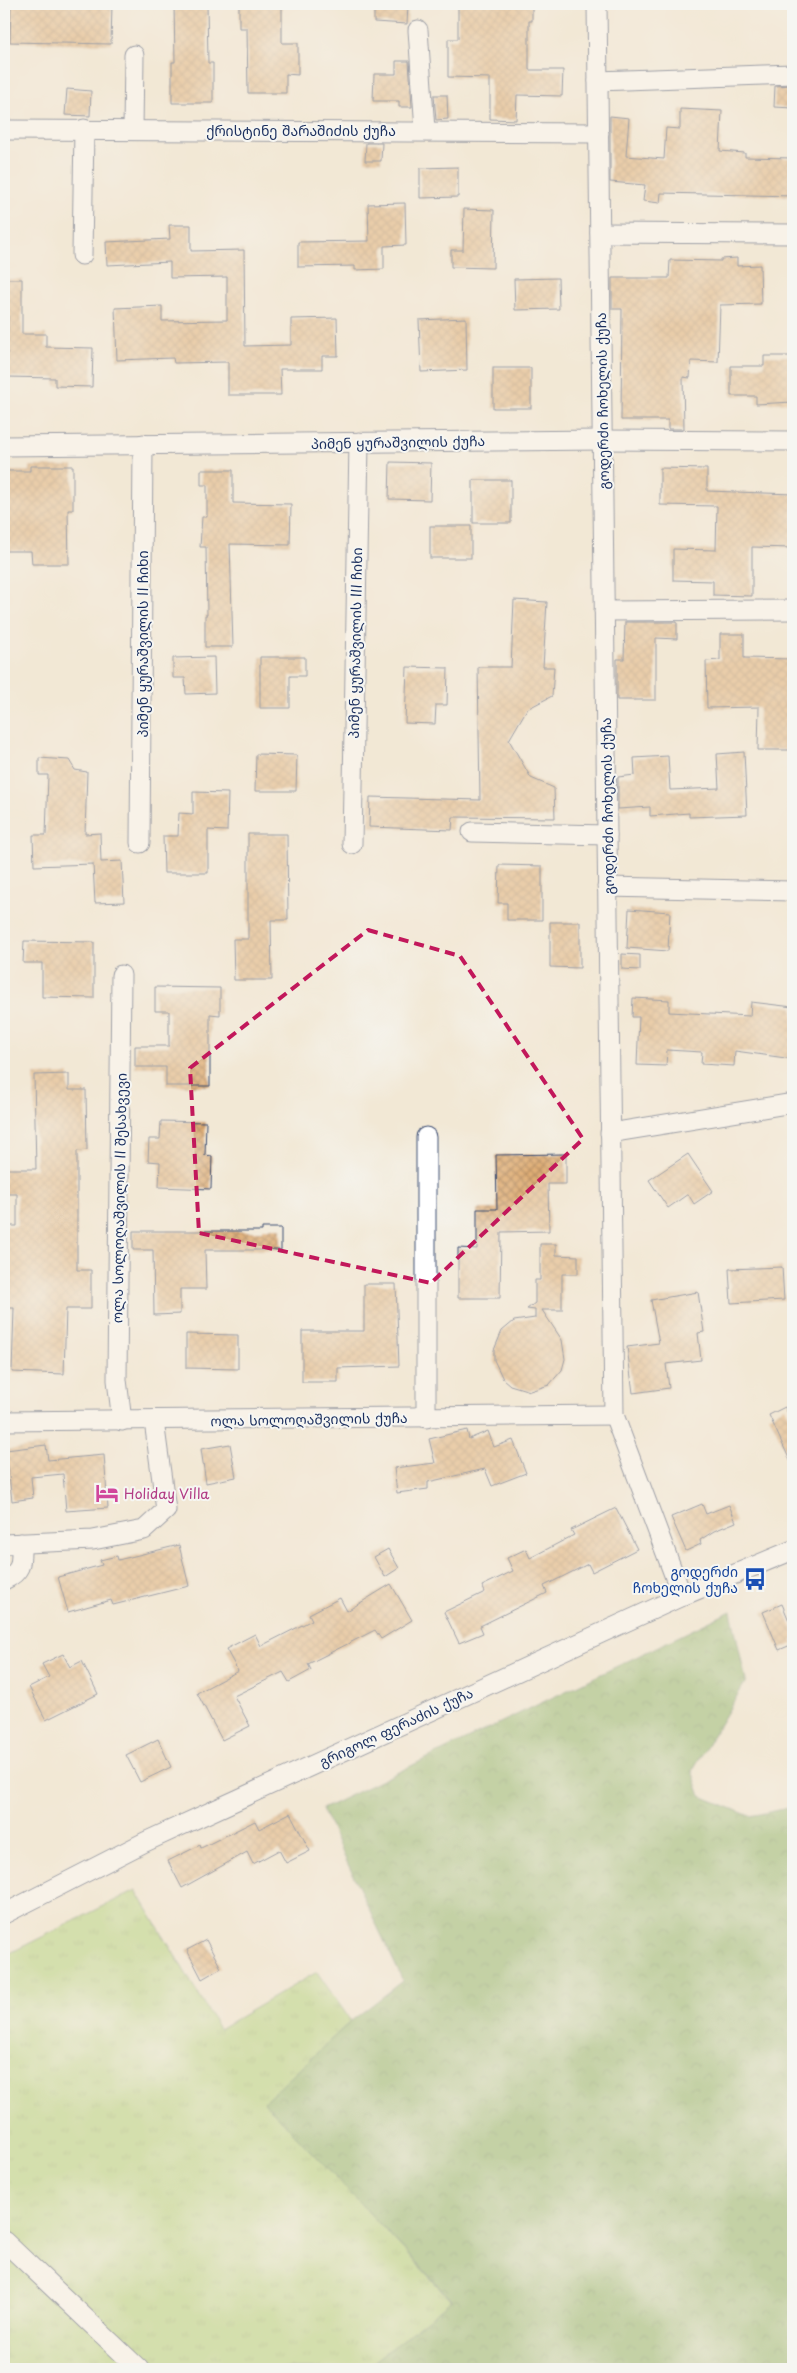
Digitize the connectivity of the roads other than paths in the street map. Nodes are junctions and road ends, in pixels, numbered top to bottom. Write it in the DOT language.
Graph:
graph roads {
  1 [pos="597,4"];
  2 [pos="418,30"];
  3 [pos="134,56"];
  4 [pos="793,74"];
  5 [pos="598,81"];
  6 [pos="4,130"];
  7 [pos="84,130"];
  8 [pos="133,130"];
  9 [pos="425,130"];
  10 [pos="599,133"];
  11 [pos="600,233"];
  12 [pos="793,234"];
  13 [pos="82,255"];
  14 [pos="602,440"];
  15 [pos="793,441"];
  16 [pos="359,442"];
  17 [pos="144,444"];
  18 [pos="4,446"];
  19 [pos="793,610"];
  20 [pos="604,611"];
  21 [pos="472,832"];
  22 [pos="607,835"];
  23 [pos="140,843"];
  24 [pos="352,844"];
  25 [pos="608,887"];
  26 [pos="793,891"];
  27 [pos="121,975"];
  28 [pos="793,1103"];
  29 [pos="610,1133"];
  30 [pos="426,1137"];
  31 [pos="614,1415"];
  32 [pos="426,1418"];
  33 [pos="4,1421"];
  34 [pos="122,1421"];
  35 [pos="154,1421"];
  36 [pos="12,1544"];
  37 [pos="793,1550"];
  38 [pos="4,1580"];
  39 [pos="682,1596"];
  40 [pos="4,1914"];
  41 [pos="4,2241"];
  42 [pos="139,2369"];
  1 -- 5 [label="street, გოდერძი ჩოხელის ქუჩა"];
  2 -- 9 [label="street"];
  3 -- 8 [label="street"];
  4 -- 5 [label="street"];
  5 -- 10 [label="street, გოდერძი ჩოხელის ქუჩა"];
  6 -- 7 [label="street, ქრისტინე შარაშიძის ქუჩა"];
  7 -- 8 [label="street, ქრისტინე შარაშიძის ქუჩა"];
  7 -- 13 [label="street"];
  8 -- 9 [label="street, ქრისტინე შარაშიძის ქუჩა"];
  9 -- 10 [label="street, ქრისტინე შარაშიძის ქუჩა"];
  10 -- 11 [label="street, გოდერძი ჩოხელის ქუჩა"];
  11 -- 12 [label="street"];
  11 -- 14 [label="street, გოდერძი ჩოხელის ქუჩა"];
  14 -- 15 [label="street, პიმენ ყურაშვილის ქუჩა"];
  14 -- 16 [label="street, პიმენ ყურაშვილის ქუჩა"];
  14 -- 20 [label="street, გოდერძი ჩოხელის ქუჩა"];
  16 -- 17 [label="street, პიმენ ყურაშვილის ქუჩა"];
  16 -- 24 [label="street, პიმენ ყურაშვილის III ჩიხი"];
  17 -- 18 [label="street, პიმენ ყურაშვილის ქუჩა"];
  17 -- 23 [label="street, პიმენ ყურაშვილის II ჩიხი"];
  19 -- 20 [label="street"];
  20 -- 22 [label="street, გოდერძი ჩოხელის ქუჩა"];
  21 -- 22 [label="street"];
  22 -- 25 [label="street, გოდერძი ჩოხელის ქუჩა"];
  25 -- 26 [label="street"];
  25 -- 29 [label="street, გოდერძი ჩოხელის ქუჩა"];
  27 -- 34 [label="street, ოლა სოლოღაშვილის II შესახვევი"];
  28 -- 29 [label="street"];
  29 -- 31 [label="street, გოდერძი ჩოხელის ქუჩა"];
  30 -- 32 [label="street"];
  31 -- 32 [label="street, ოლა სოლოღაშვილის ქუჩა"];
  31 -- 39 [label="street, გოდერძი ჩოხელის ქუჩა"];
  32 -- 35 [label="street, ოლა სოლოღაშვილის ქუჩა"];
  33 -- 34 [label="street, ოლა სოლოღაშვილის ქუჩა"];
  34 -- 35 [label="street, ოლა სოლოღაშვილის ქუჩა"];
  35 -- 36 [label="street"];
  36 -- 38 [label="street"];
  37 -- 39 [label="street, გრიგოლ ფერაძის ქუჩა"];
  39 -- 40 [label="street, გრიგოლ ფერაძის ქუჩა"];
  41 -- 42 [label="street"];
}
